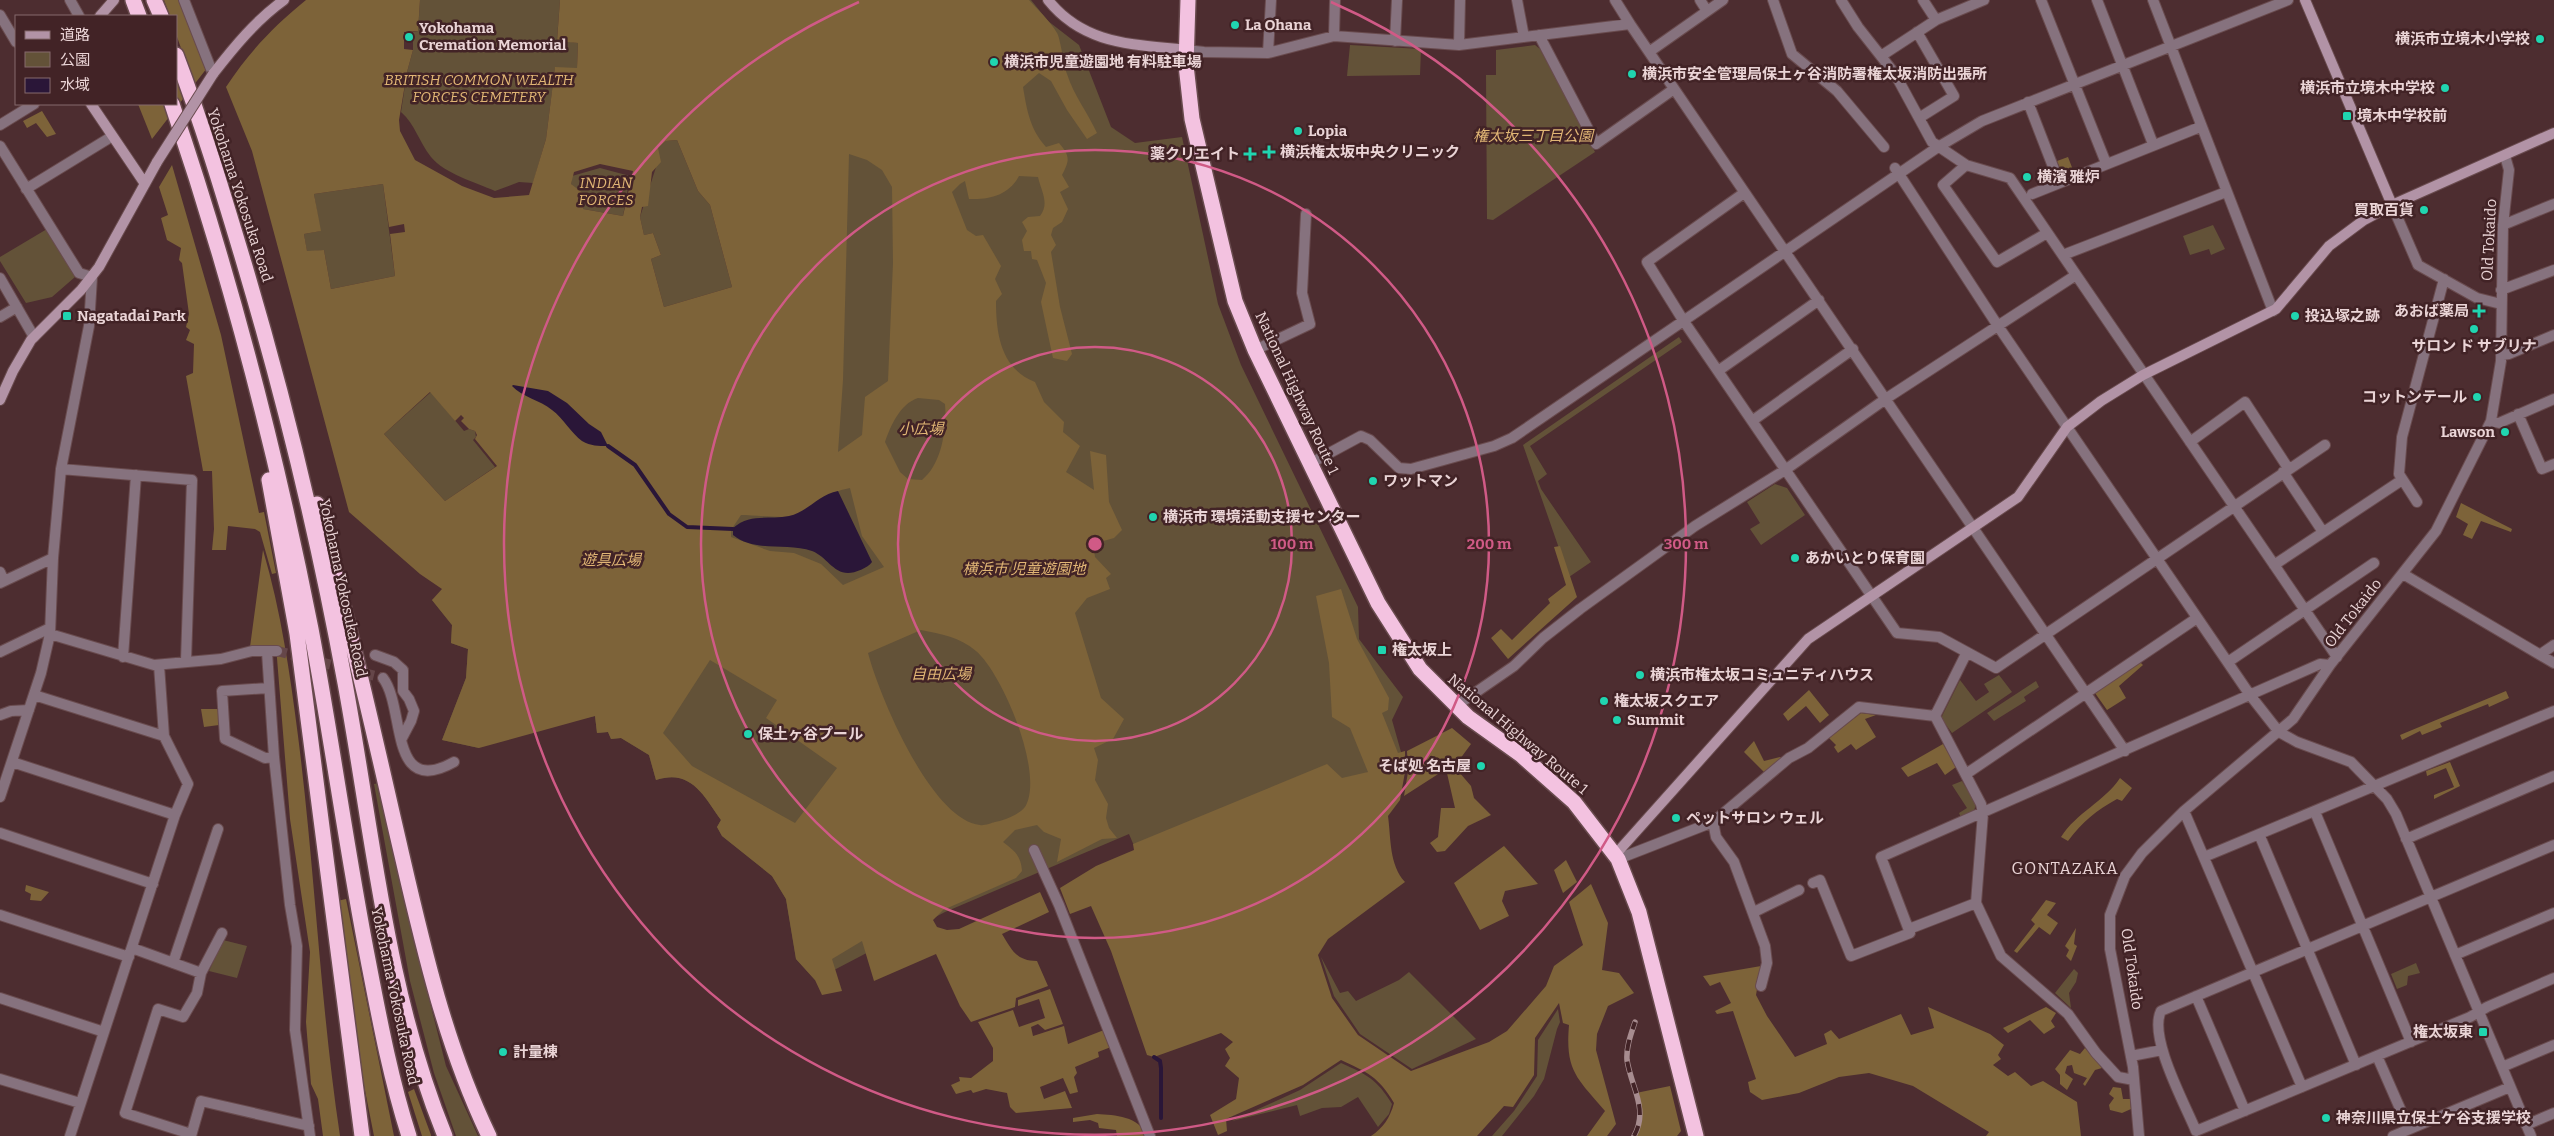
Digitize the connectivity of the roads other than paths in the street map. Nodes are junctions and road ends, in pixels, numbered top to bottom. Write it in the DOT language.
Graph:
graph roads {
  1 [pos="70,0"];
  2 [pos="133,0"];
  3 [pos="154,0"];
  4 [pos="184,0"];
  5 [pos="284,0"];
  6 [pos="1048,0"];
  7 [pos="1188,0"];
  8 [pos="1271,0"];
  9 [pos="1335,0"];
  10 [pos="1397,0"];
  11 [pos="1460,0"];
  12 [pos="1517,0"];
  13 [pos="1615,0"];
  14 [pos="1700,0"];
  15 [pos="1723,0"];
  16 [pos="1773,0"];
  17 [pos="1841,0"];
  18 [pos="1923,0"];
  19 [pos="1984,0"];
  20 [pos="2041,0"];
  21 [pos="2097,0"];
  22 [pos="2152,0"];
  23 [pos="2288,0"];
  24 [pos="2305,0"];
  25 [pos="111,3"];
  26 [pos="1708,11"];
  27 [pos="0,14"];
  28 [pos="79,15"];
  29 [pos="101,15"];
  30 [pos="139,15"];
  31 [pos="161,15"];
  32 [pos="1936,20"];
  33 [pos="1630,24"];
  34 [pos="1917,32"];
  35 [pos="1539,35"];
  36 [pos="1334,36"];
  37 [pos="1524,37"];
  38 [pos="15,40"];
  39 [pos="1395,41"];
  40 [pos="1458,45"];
  41 [pos="2169,45"];
  42 [pos="1186,50"];
  43 [pos="1649,52"];
  44 [pos="1268,53"];
  45 [pos="1881,56"];
  46 [pos="178,61"];
  47 [pos="2122,64"];
  48 [pos="213,74"];
  49 [pos="2074,84"];
  50 [pos="1674,89"];
  51 [pos="2028,102"];
  52 [pos="32,105"];
  53 [pos="92,105"];
  54 [pos="172,105"];
  55 [pos="1919,118"];
  56 [pos="0,125"];
  57 [pos="2200,127"];
  58 [pos="2554,133"];
  59 [pos="111,137"];
  60 [pos="2153,144"];
  61 [pos="0,146"];
  62 [pos="1938,147"];
  63 [pos="1884,148"];
  64 [pos="2505,156"];
  65 [pos="2106,163"];
  66 [pos="1966,165"];
  67 [pos="1896,171"];
  68 [pos="2060,182"];
  69 [pos="145,184"];
  70 [pos="26,189"];
  71 [pos="2226,192"];
  72 [pos="1744,193"];
  73 [pos="2028,195"];
  74 [pos="2554,204"];
  75 [pos="2392,205"];
  76 [pos="1306,214"];
  77 [pos="2503,225"];
  78 [pos="2047,233"];
  79 [pos="1786,251"];
  80 [pos="2063,255"];
  81 [pos="2554,270"];
  82 [pos="2076,275"];
  83 [pos="92,277"];
  84 [pos="0,278"];
  85 [pos="2444,279"];
  86 [pos="2501,290"];
  87 [pos="1819,300"];
  88 [pos="2501,304"];
  89 [pos="17,307"];
  90 [pos="2273,311"];
  91 [pos="0,317"];
  92 [pos="1682,320"];
  93 [pos="261,321"];
  94 [pos="240,323"];
  95 [pos="1998,326"];
  96 [pos="2554,335"];
  97 [pos="34,337"];
  98 [pos="1853,349"];
  99 [pos="1255,350"];
  100 [pos="2501,355"];
  101 [pos="1718,371"];
  102 [pos="2143,375"];
  103 [pos="1887,398"];
  104 [pos="2554,399"];
  105 [pos="0,400"];
  106 [pos="2518,414"];
  107 [pos="1752,421"];
  108 [pos="2491,421"];
  109 [pos="2066,427"];
  110 [pos="2190,442"];
  111 [pos="2325,445"];
  112 [pos="1311,463"];
  113 [pos="2554,464"];
  114 [pos="61,468"];
  115 [pos="1785,470"];
  116 [pos="2286,470"];
  117 [pos="136,475"];
  118 [pos="2402,480"];
  119 [pos="2417,502"];
  120 [pos="2234,506"];
  121 [pos="1974,527"];
  122 [pos="2323,532"];
  123 [pos="53,558"];
  124 [pos="2157,558"];
  125 [pos="2374,563"];
  126 [pos="2274,565"];
  127 [pos="2403,574"];
  128 [pos="1,579"];
  129 [pos="1872,596"];
  130 [pos="2305,610"];
  131 [pos="2198,618"];
  132 [pos="50,631"];
  133 [pos="2045,634"];
  134 [pos="2554,646"];
  135 [pos="0,652"];
  136 [pos="1967,652"];
  137 [pos="2541,654"];
  138 [pos="375,655"];
  139 [pos="123,657"];
  140 [pos="2337,657"];
  141 [pos="186,661"];
  142 [pos="2228,662"];
  143 [pos="2554,663"];
  144 [pos="159,664"];
  145 [pos="2330,665"];
  146 [pos="383,678"];
  147 [pos="268,688"];
  148 [pos="2085,693"];
  149 [pos="34,695"];
  150 [pos="2250,695"];
  151 [pos="1456,706"];
  152 [pos="29,710"];
  153 [pos="2554,711"];
  154 [pos="0,715"];
  155 [pos="1936,716"];
  156 [pos="2279,732"];
  157 [pos="164,736"];
  158 [pos="400,740"];
  159 [pos="2125,751"];
  160 [pos="274,757"];
  161 [pos="12,762"];
  162 [pos="454,762"];
  163 [pos="1966,774"];
  164 [pos="2554,776"];
  165 [pos="2376,786"];
  166 [pos="0,795"];
  167 [pos="2184,811"];
  168 [pos="2315,812"];
  169 [pos="1983,813"];
  170 [pos="175,815"];
  171 [pos="1713,822"];
  172 [pos="218,829"];
  173 [pos="0,833"];
  174 [pos="2259,834"];
  175 [pos="2406,839"];
  176 [pos="2554,845"];
  177 [pos="1034,850"];
  178 [pos="1616,857"];
  179 [pos="2204,858"];
  180 [pos="1813,883"];
  181 [pos="153,884"];
  182 [pos="1799,890"];
  183 [pos="2431,898"];
  184 [pos="1976,903"];
  185 [pos="1754,912"];
  186 [pos="2554,913"];
  187 [pos="0,915"];
  188 [pos="2363,926"];
  189 [pos="1909,929"];
  190 [pos="222,933"];
  191 [pos="2308,949"];
  192 [pos="130,952"];
  193 [pos="2455,955"];
  194 [pos="173,963"];
  195 [pos="2252,972"];
  196 [pos="202,973"];
  197 [pos="2554,978"];
  198 [pos="1761,986"];
  199 [pos="2196,996"];
  200 [pos="0,998"];
  201 [pos="2479,1013"];
  202 [pos="104,1032"];
  203 [pos="2412,1042"];
  204 [pos="2554,1045"];
  205 [pos="350,1047"];
  206 [pos="2162,1050"];
  207 [pos="2131,1056"];
  208 [pos="2377,1056"];
  209 [pos="2356,1065"];
  210 [pos="2502,1067"];
  211 [pos="0,1079"];
  212 [pos="2134,1080"];
  213 [pos="2302,1087"];
  214 [pos="2510,1087"];
  215 [pos="80,1103"];
  216 [pos="2245,1111"];
  217 [pos="2554,1113"];
  218 [pos="2526,1125"];
  219 [pos="2409,1129"];
  220 [pos="310,1131"];
  221 [pos="191,1135"];
  222 [pos="70,1136"];
  223 [pos="362,1136"];
  224 [pos="369,1136"];
  225 [pos="409,1136"];
  226 [pos="445,1136"];
  227 [pos="489,1136"];
  228 [pos="1150,1136"];
  229 [pos="1696,1136"];
  230 [pos="2139,1136"];
  231 [pos="2393,1136"];
  232 [pos="2531,1136"];
  1 -- 28 [label="street"];
  2 -- 30 [label="highway"];
  3 -- 31 [label="highway"];
  4 -- 48 [label="street"];
  5 -- 48 [label="street"];
  6 -- 42 [label="street"];
  7 -- 42 [label="highway, National Highway Route 1"];
  8 -- 44 [label="street"];
  9 -- 36 [label="street"];
  10 -- 39 [label="street"];
  11 -- 40 [label="street"];
  12 -- 37 [label="street"];
  13 -- 33 [label="street"];
  14 -- 26 [label="street"];
  15 -- 26 [label="street"];
  16 -- 63 [label="street"];
  17 -- 45 [label="street"];
  18 -- 32 [label="street"];
  19 -- 32 [label="street"];
  20 -- 49 [label="street"];
  21 -- 47 [label="street"];
  22 -- 41 [label="street"];
  23 -- 41 [label="street"];
  24 -- 75 [label="street"];
  25 -- 29 [label="street"];
  26 -- 43 [label="street"];
  27 -- 38 [label="street"];
  32 -- 34 [label="street"];
  33 -- 35 [label="street"];
  33 -- 43 [label="street"];
  34 -- 45 [label="street"];
  34 -- 55 [label="street"];
  35 -- 37 [label="street"];
  35 -- 50 [label="street"];
  36 -- 39 [label="street"];
  36 -- 44 [label="street"];
  37 -- 40 [label="street"];
  39 -- 40 [label="street"];
  41 -- 47 [label="street"];
  41 -- 57 [label="street"];
  42 -- 44 [label="street"];
  42 -- 99 [label="highway, National Highway Route 1"];
  43 -- 50 [label="street"];
  45 -- 55 [label="street"];
  46 -- 93 [label="highway, Yokohama Yokosuka Road"];
  47 -- 49 [label="street"];
  47 -- 60 [label="street"];
  48 -- 69 [label="street, bridge"];
  49 -- 51 [label="street"];
  49 -- 65 [label="street"];
  50 -- 72 [label="street"];
  51 -- 62 [label="street"];
  51 -- 68 [label="street"];
  52 -- 56 [label="street"];
  53 -- 59 [label="street"];
  54 -- 94 [label="highway, Yokohama Yokosuka Road"];
  55 -- 62 [label="street"];
  57 -- 60 [label="street"];
  57 -- 71 [label="street"];
  58 -- 64 [label="street"];
  59 -- 69 [label="street"];
  59 -- 70 [label="street"];
  60 -- 65 [label="street"];
  61 -- 70 [label="street"];
  62 -- 66 [label="street"];
  62 -- 67 [label="street"];
  64 -- 75 [label="street"];
  64 -- 77 [label="street, Old Tokaido"];
  65 -- 68 [label="street"];
  66 -- 73 [label="street"];
  66 -- 78 [label="street"];
  67 -- 79 [label="street"];
  67 -- 95 [label="street"];
  68 -- 73 [label="street"];
  69 -- 83 [label="street"];
  70 -- 83 [label="street"];
  71 -- 80 [label="street"];
  71 -- 90 [label="street"];
  72 -- 79 [label="street"];
  72 -- 92 [label="street"];
  73 -- 78 [label="street"];
  74 -- 77 [label="street"];
  75 -- 85 [label="street"];
  75 -- 90 [label="street"];
  76 -- 99 [label="street"];
  77 -- 86 [label="street, Old Tokaido"];
  78 -- 80 [label="street"];
  79 -- 87 [label="street"];
  79 -- 92 [label="street"];
  80 -- 82 [label="street"];
  81 -- 86 [label="street"];
  82 -- 95 [label="street"];
  82 -- 102 [label="street"];
  83 -- 97 [label="street"];
  83 -- 114 [label="street"];
  84 -- 89 [label="street"];
  85 -- 88 [label="street"];
  85 -- 118 [label="street"];
  86 -- 88 [label="street, Old Tokaido"];
  87 -- 98 [label="street"];
  87 -- 101 [label="street"];
  88 -- 100 [label="street, Old Tokaido"];
  89 -- 91 [label="street"];
  89 -- 97 [label="street"];
  90 -- 102 [label="street"];
  92 -- 101 [label="street"];
  92 -- 112 [label="street"];
  93 -- 226 [label="highway, Yokohama Yokosuka Road"];
  93 -- 227 [label="highway"];
  94 -- 205 [label="highway"];
  94 -- 225 [label="highway, Yokohama Yokosuka Road"];
  95 -- 103 [label="street"];
  95 -- 109 [label="street"];
  96 -- 100 [label="street"];
  97 -- 105 [label="street"];
  98 -- 103 [label="street"];
  98 -- 107 [label="street"];
  99 -- 112 [label="highway, National Highway Route 1"];
  100 -- 108 [label="street, Old Tokaido"];
  101 -- 107 [label="street"];
  102 -- 109 [label="street"];
  102 -- 110 [label="street"];
  103 -- 115 [label="street"];
  103 -- 121 [label="street"];
  104 -- 106 [label="street"];
  106 -- 108 [label="street"];
  106 -- 113 [label="street"];
  107 -- 115 [label="street"];
  108 -- 127 [label="street, Old Tokaido"];
  109 -- 121 [label="street"];
  109 -- 124 [label="street"];
  110 -- 116 [label="street"];
  110 -- 120 [label="street"];
  111 -- 116 [label="street"];
  112 -- 151 [label="highway, National Highway Route 1"];
  114 -- 117 [label="street"];
  114 -- 123 [label="street"];
  115 -- 129 [label="street"];
  115 -- 151 [label="street"];
  116 -- 120 [label="street"];
  116 -- 122 [label="street"];
  117 -- 139 [label="street"];
  117 -- 141 [label="street"];
  118 -- 119 [label="street"];
  118 -- 122 [label="street"];
  120 -- 124 [label="street"];
  120 -- 126 [label="street"];
  121 -- 129 [label="street"];
  121 -- 133 [label="street"];
  122 -- 126 [label="street"];
  123 -- 128 [label="street"];
  123 -- 132 [label="street"];
  124 -- 131 [label="street"];
  124 -- 133 [label="street"];
  125 -- 130 [label="street"];
  126 -- 130 [label="street"];
  127 -- 137 [label="street"];
  127 -- 140 [label="street, Old Tokaido"];
  129 -- 136 [label="street"];
  129 -- 178 [label="street"];
  130 -- 140 [label="street"];
  130 -- 142 [label="street"];
  131 -- 142 [label="street"];
  131 -- 148 [label="street"];
  132 -- 135 [label="street"];
  132 -- 139 [label="street"];
  132 -- 149 [label="street"];
  133 -- 136 [label="street"];
  133 -- 148 [label="street"];
  134 -- 137 [label="street"];
  136 -- 155 [label="street"];
  137 -- 143 [label="street"];
  138 -- 158 [label="street"];
  139 -- 144 [label="street"];
  140 -- 145 [label="street, Old Tokaido"];
  141 -- 144 [label="street"];
  141 -- 147 [label="street"];
  142 -- 150 [label="street"];
  144 -- 157 [label="street"];
  145 -- 150 [label="street"];
  145 -- 156 [label="street, Old Tokaido"];
  146 -- 158 [label="street"];
  147 -- 160 [label="street"];
  147 -- 160 [label="street"];
  148 -- 159 [label="street"];
  148 -- 163 [label="street"];
  149 -- 152 [label="street"];
  149 -- 157 [label="street"];
  150 -- 156 [label="street"];
  150 -- 159 [label="street"];
  151 -- 178 [label="highway, National Highway Route 1"];
  152 -- 154 [label="street"];
  152 -- 161 [label="street"];
  153 -- 165 [label="street"];
  155 -- 163 [label="street"];
  155 -- 171 [label="street"];
  156 -- 165 [label="street"];
  156 -- 167 [label="street, Old Tokaido"];
  157 -- 170 [label="street"];
  158 -- 162 [label="street"];
  159 -- 169 [label="street"];
  160 -- 220 [label="street"];
  161 -- 166 [label="street"];
  161 -- 170 [label="street"];
  163 -- 169 [label="street"];
  164 -- 175 [label="street"];
  165 -- 168 [label="street"];
  165 -- 175 [label="street"];
  167 -- 179 [label="street"];
  167 -- 207 [label="street, Old Tokaido"];
  168 -- 174 [label="street"];
  168 -- 188 [label="street"];
  169 -- 184 [label="street"];
  169 -- 189 [label="street"];
  170 -- 181 [label="street"];
  171 -- 178 [label="street"];
  171 -- 185 [label="street"];
  172 -- 194 [label="street"];
  173 -- 181 [label="street"];
  174 -- 179 [label="street"];
  174 -- 191 [label="street"];
  175 -- 183 [label="street"];
  176 -- 183 [label="street"];
  177 -- 228 [label="street"];
  178 -- 229 [label="highway, National Highway Route 1"];
  179 -- 195 [label="street"];
  180 -- 189 [label="street"];
  181 -- 192 [label="street"];
  182 -- 185 [label="street"];
  183 -- 188 [label="street"];
  183 -- 193 [label="street"];
  184 -- 189 [label="street"];
  184 -- 212 [label="street"];
  185 -- 198 [label="street"];
  186 -- 193 [label="street"];
  187 -- 192 [label="street"];
  188 -- 191 [label="street"];
  188 -- 203 [label="street"];
  190 -- 196 [label="street"];
  191 -- 195 [label="street"];
  191 -- 209 [label="street"];
  192 -- 194 [label="street"];
  192 -- 202 [label="street"];
  193 -- 201 [label="street"];
  194 -- 196 [label="street"];
  195 -- 199 [label="street"];
  195 -- 213 [label="street"];
  196 -- 221 [label="street"];
  197 -- 201 [label="street"];
  199 -- 206 [label="street"];
  199 -- 216 [label="street"];
  200 -- 202 [label="street"];
  201 -- 203 [label="street"];
  201 -- 210 [label="street"];
  202 -- 215 [label="street"];
  203 -- 208 [label="street"];
  204 -- 210 [label="street"];
  205 -- 223 [label="highway"];
  205 -- 224 [label="highway"];
  206 -- 207 [label="street"];
  206 -- 216 [label="street"];
  207 -- 212 [label="street, Old Tokaido"];
  208 -- 209 [label="street"];
  208 -- 219 [label="street"];
  209 -- 213 [label="street"];
  210 -- 214 [label="street"];
  211 -- 215 [label="street"];
  212 -- 230 [label="street, Old Tokaido"];
  213 -- 216 [label="street"];
  214 -- 218 [label="street"];
  214 -- 219 [label="street"];
  215 -- 222 [label="street"];
  217 -- 218 [label="street"];
  218 -- 232 [label="street"];
  219 -- 231 [label="street"];
  220 -- 221 [label="street"];
}
